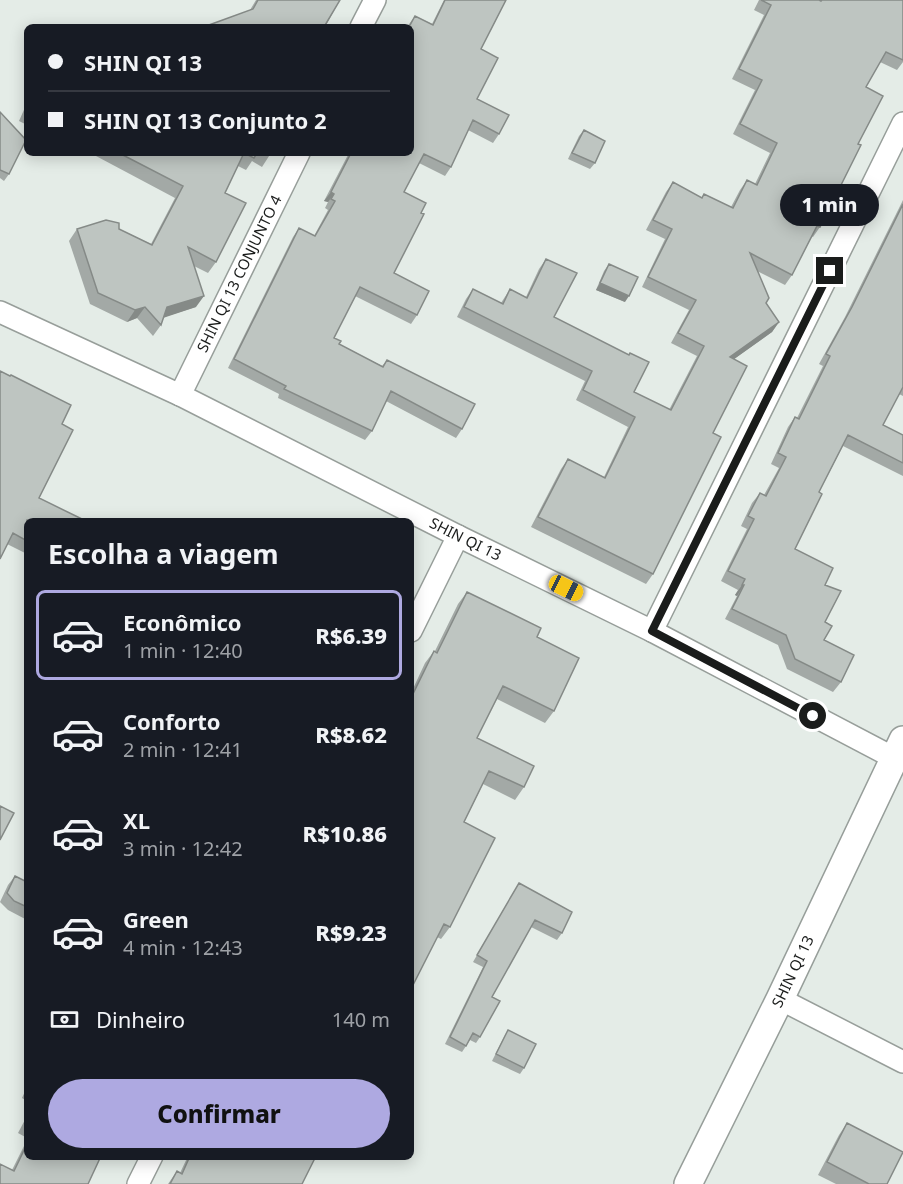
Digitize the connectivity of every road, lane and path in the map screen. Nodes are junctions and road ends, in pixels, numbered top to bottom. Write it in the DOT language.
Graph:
graph roads {
  1 [pos="375,0"];
  2 [pos="363,24"];
  3 [pos="903,123"];
  4 [pos="299,156"];
  5 [pos="0,312"];
  6 [pos="180,395"];
  7 [pos="458,536"];
  8 [pos="414,625"];
  9 [pos="652,631"];
  10 [pos="898,749"];
  11 [pos="780,999"];
  12 [pos="903,1062"];
  13 [pos="150,1160"];
  14 [pos="138,1184"];
  15 [pos="688,1184"];
  1 -- 2 [label="street"];
  3 -- 9 [label="street"];
  4 -- 6 [label="street, SHIN QI 13 CONJUNTO 4"];
  5 -- 6 [label="street, SHIN QI 13"];
  6 -- 7 [label="street, SHIN QI 13"];
  7 -- 8 [label="street"];
  7 -- 9 [label="street, SHIN QI 13"];
  9 -- 10 [label="street, SHIN QI 13"];
  10 -- 11 [label="street, SHIN QI 13"];
  11 -- 12 [label="street"];
  11 -- 15 [label="street, SHIN QI 13"];
  13 -- 14 [label="street"];
}
